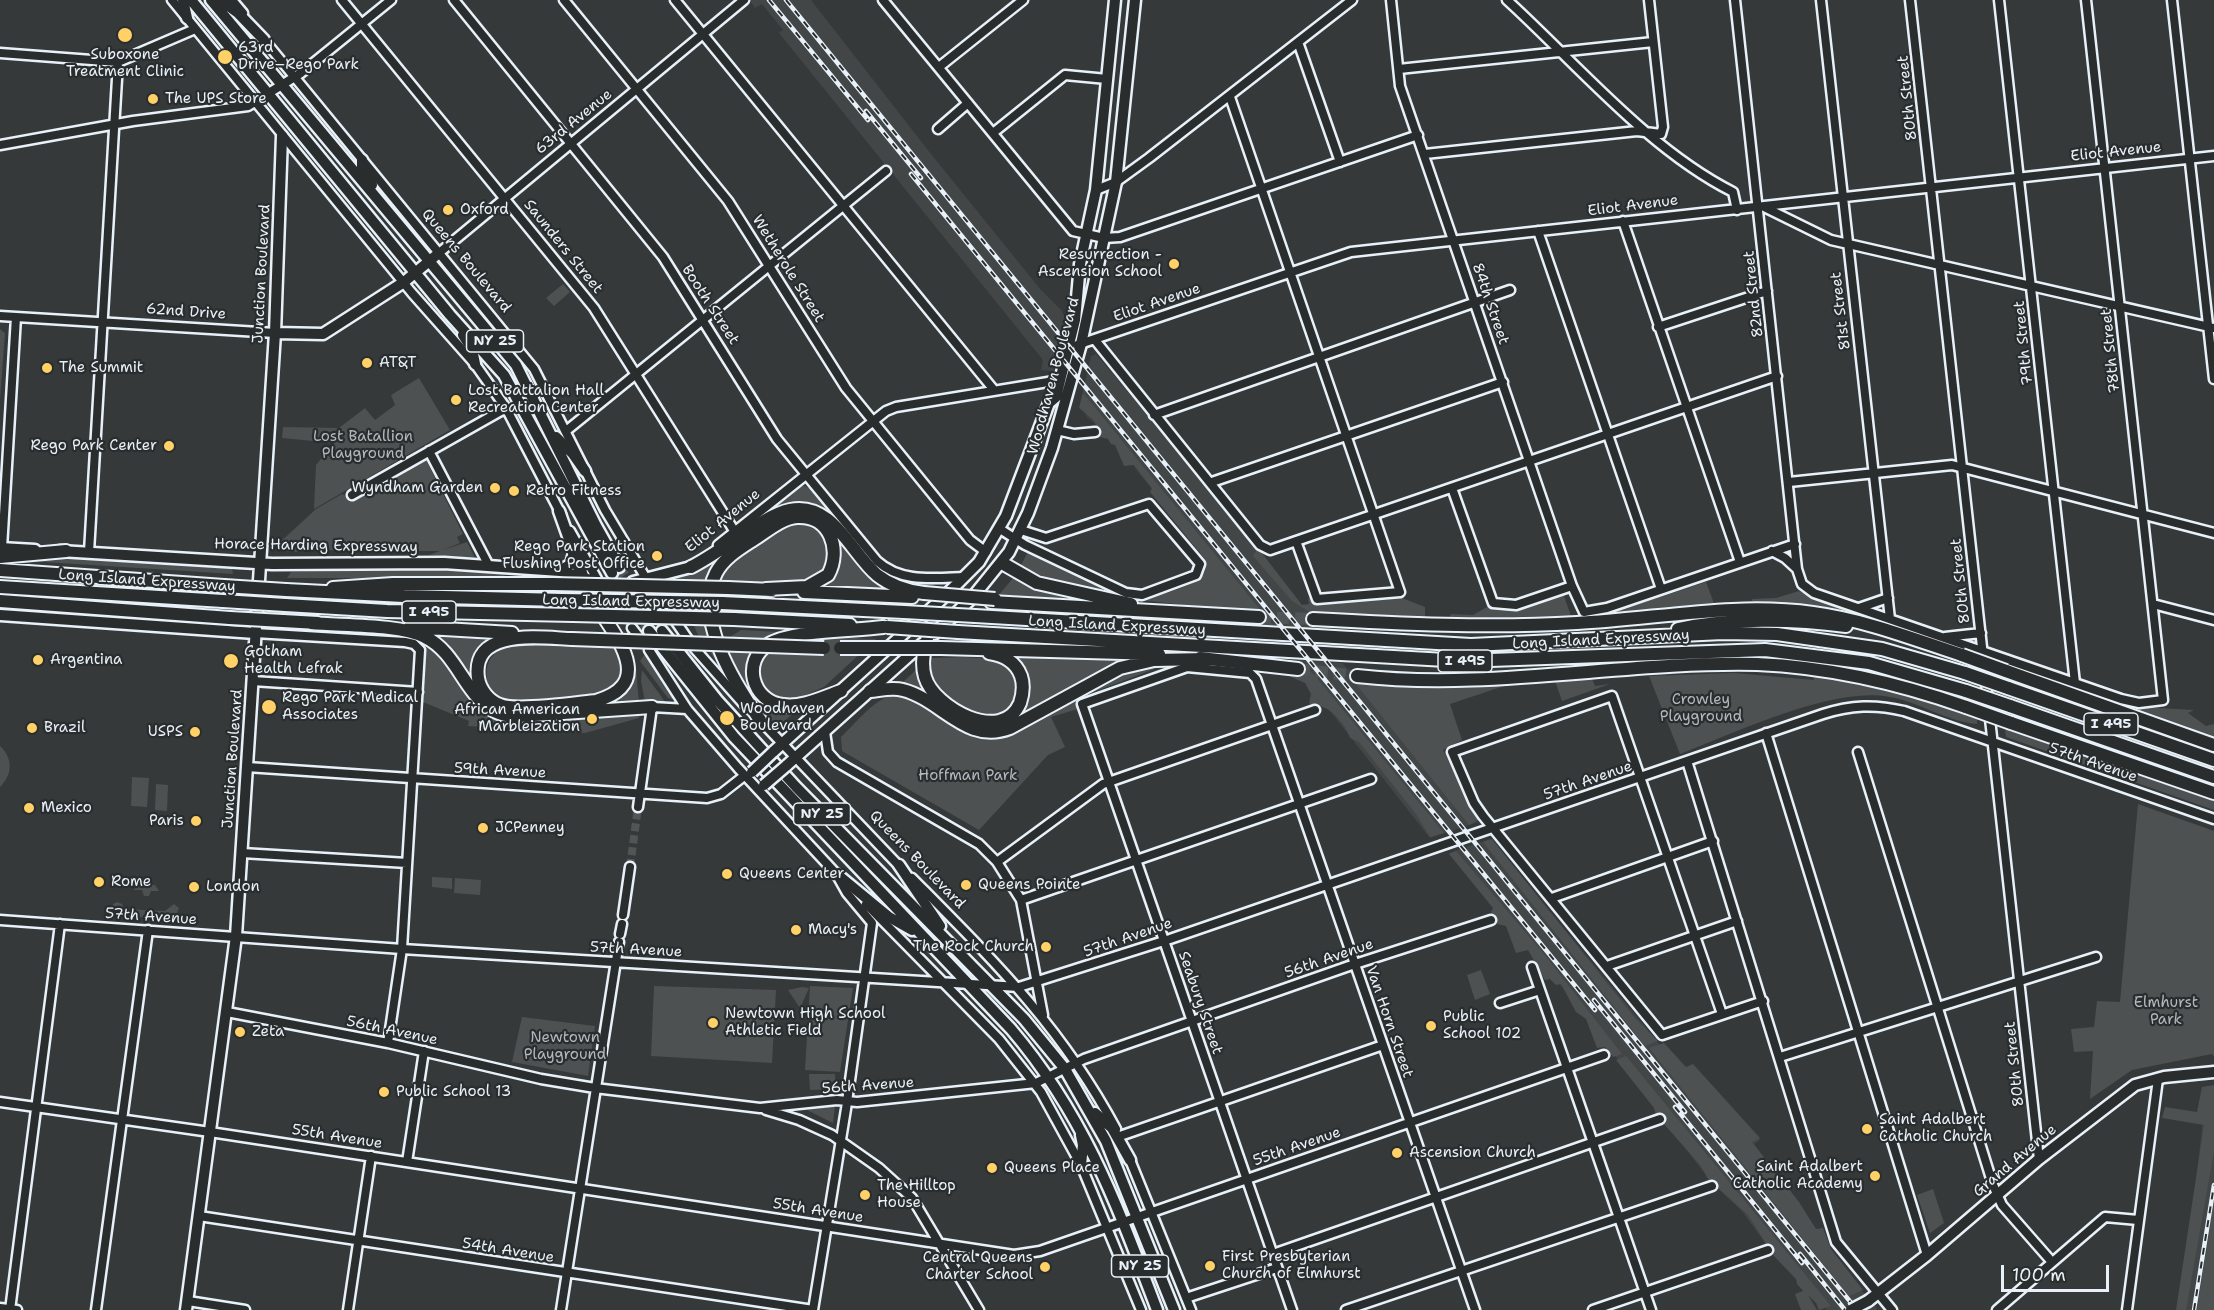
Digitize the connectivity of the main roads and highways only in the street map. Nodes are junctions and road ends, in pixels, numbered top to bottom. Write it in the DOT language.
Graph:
graph roads {
  1 [pos="183,0"];
  2 [pos="191,0"];
  3 [pos="211,0"];
  4 [pos="220,0"];
  5 [pos="1115,0"];
  6 [pos="1136,0"];
  7 [pos="187,18"];
  8 [pos="264,40"];
  9 [pos="282,136"];
  10 [pos="362,160"];
  11 [pos="392,218"];
  12 [pos="1096,236"];
  13 [pos="439,253"];
  14 [pos="422,267"];
  15 [pos="1075,308"];
  16 [pos="450,315"];
  17 [pos="275,333"];
  18 [pos="1075,346"];
  19 [pos="475,364"];
  20 [pos="1050,403"];
  21 [pos="548,430"];
  22 [pos="585,471"];
  23 [pos="559,511"];
  24 [pos="1,551"];
  25 [pos="66,551"];
  26 [pos="986,552"];
  27 [pos="574,553"];
  28 [pos="260,563"];
  29 [pos="1002,563"];
  30 [pos="691,567"];
  31 [pos="0,570"];
  32 [pos="560,571"];
  33 [pos="583,578"];
  34 [pos="0,587"];
  35 [pos="766,589"];
  36 [pos="317,592"];
  37 [pos="922,595"];
  38 [pos="0,603"];
  39 [pos="1178,612"];
  40 [pos="0,615"];
  41 [pos="1259,617"];
  42 [pos="1313,619"];
  43 [pos="311,623"];
  44 [pos="885,627"];
  45 [pos="662,631"];
  46 [pos="649,632"];
  47 [pos="255,633"];
  48 [pos="1897,634"];
  49 [pos="1644,637"];
  50 [pos="558,639"];
  51 [pos="927,640"];
  52 [pos="939,650"];
  53 [pos="1208,659"];
  54 [pos="1298,669"];
  55 [pos="1357,676"];
  56 [pos="841,691"];
  57 [pos="870,691"];
  58 [pos="652,707"];
  59 [pos="2134,716"];
  60 [pos="760,720"];
  61 [pos="2214,739"];
  62 [pos="2214,745"];
  63 [pos="2214,760"];
  64 [pos="748,774"];
  65 [pos="2214,777"];
  66 [pos="762,789"];
  67 [pos="2214,793"];
  68 [pos="899,865"];
  69 [pos="838,875"];
  70 [pos="921,936"];
  71 [pos="962,955"];
  72 [pos="2214,1072"];
  73 [pos="1090,1108"];
  74 [pos="1078,1123"];
  75 [pos="1130,1160"];
  76 [pos="1081,1165"];
  77 [pos="187,1306"];
  78 [pos="1157,1310"];
  79 [pos="1174,1310"];
  80 [pos="1851,1310"];
  1 -- 7 [label="main road"];
  2 -- 14 [label="main road, Queens Boulevard / NY 25"];
  3 -- 11 [label="main road, Queens Boulevard / NY 25"];
  4 -- 8 [label="main road"];
  5 -- 12 [label="main road, Woodhaven Boulevard"];
  6 -- 12 [label="main road, Woodhaven Boulevard"];
  9 -- 17 [label="main road, Junction Boulevard"];
  10 -- 11 [label="main road"];
  11 -- 14 [label="main road, Queens Boulevard / NY 25"];
  12 -- 15 [label="main road, Woodhaven Boulevard"];
  12 -- 18 [label="main road, Woodhaven Boulevard"];
  13 -- 14 [label="main road, 63rd Avenue"];
  14 -- 16 [label="main road, Queens Boulevard / NY 25"];
  14 -- 17 [label="main road, 62nd Drive"];
  14 -- 21 [label="main road, Queens Boulevard / NY 25"];
  15 -- 18 [label="main road, Woodhaven Boulevard"];
  15 -- 20 [label="main road"];
  16 -- 19 [label="main road"];
  16 -- 21 [label="main road, Queens Boulevard / NY 25"];
  17 -- 28 [label="main road, Junction Boulevard"];
  18 -- 20 [label="main road, Woodhaven Boulevard"];
  18 -- 29 [label="main road, Woodhaven Boulevard"];
  20 -- 26 [label="main road, Woodhaven Boulevard"];
  21 -- 22 [label="main road"];
  23 -- 27 [label="main road"];
  24 -- 25 [label="highway"];
  25 -- 28 [label="main road, Horace Harding Expressway"];
  26 -- 29 [label="main road"];
  26 -- 56 [label="main road, Woodhaven Boulevard"];
  27 -- 32 [label="main road"];
  27 -- 33 [label="highway"];
  28 -- 32 [label="main road, Horace Harding Expressway"];
  28 -- 47 [label="main road, Junction Boulevard"];
  29 -- 39 [label="highway"];
  29 -- 51 [label="main road, Woodhaven Boulevard"];
  30 -- 33 [label="main road, Eliot Avenue"];
  30 -- 37 [label="highway"];
  31 -- 36 [label="highway, Long Island Expressway / I 495, bridge"];
  32 -- 33 [label="main road, Eliot Avenue"];
  33 -- 50 [label="highway"];
  34 -- 44 [label="highway, Long Island Expressway / I 495, bridge"];
  35 -- 36 [label="highway, bridge"];
  35 -- 37 [label="highway"];
  35 -- 60 [label="highway"];
  36 -- 49 [label="highway, Long Island Expressway / I 495, bridge"];
  37 -- 39 [label="highway, bridge"];
  38 -- 43 [label="highway, bridge"];
  39 -- 41 [label="highway"];
  40 -- 47 [label="main road"];
  42 -- 48 [label="highway"];
  43 -- 50 [label="highway"];
  43 -- 58 [label="highway"];
  44 -- 56 [label="highway"];
  44 -- 65 [label="highway, Long Island Expressway / I 495, bridge"];
  45 -- 71 [label="main road, NY 25"];
  46 -- 70 [label="main road, NY 25"];
  47 -- 77 [label="main road, Junction Boulevard"];
  48 -- 49 [label="highway"];
  48 -- 59 [label="highway, bridge"];
  49 -- 63 [label="highway, Long Island Expressway / I 495, bridge"];
  50 -- 52 [label="highway, bridge"];
  51 -- 52 [label="highway"];
  51 -- 57 [label="main road, Woodhaven Boulevard"];
  52 -- 53 [label="highway"];
  53 -- 54 [label="highway"];
  53 -- 57 [label="highway"];
  55 -- 67 [label="highway, bridge"];
  56 -- 64 [label="main road, Woodhaven Boulevard, bridge"];
  57 -- 66 [label="main road, Woodhaven Boulevard, bridge"];
  59 -- 61 [label="highway"];
  59 -- 62 [label="highway"];
  68 -- 71 [label="main road"];
  69 -- 70 [label="main road"];
  70 -- 74 [label="main road, NY 25"];
  71 -- 73 [label="main road, NY 25"];
  72 -- 80 [label="main road, Grand Avenue, bridge"];
  73 -- 75 [label="main road"];
  73 -- 79 [label="main road, NY 25"];
  74 -- 76 [label="main road"];
  74 -- 78 [label="main road, NY 25"];
}
